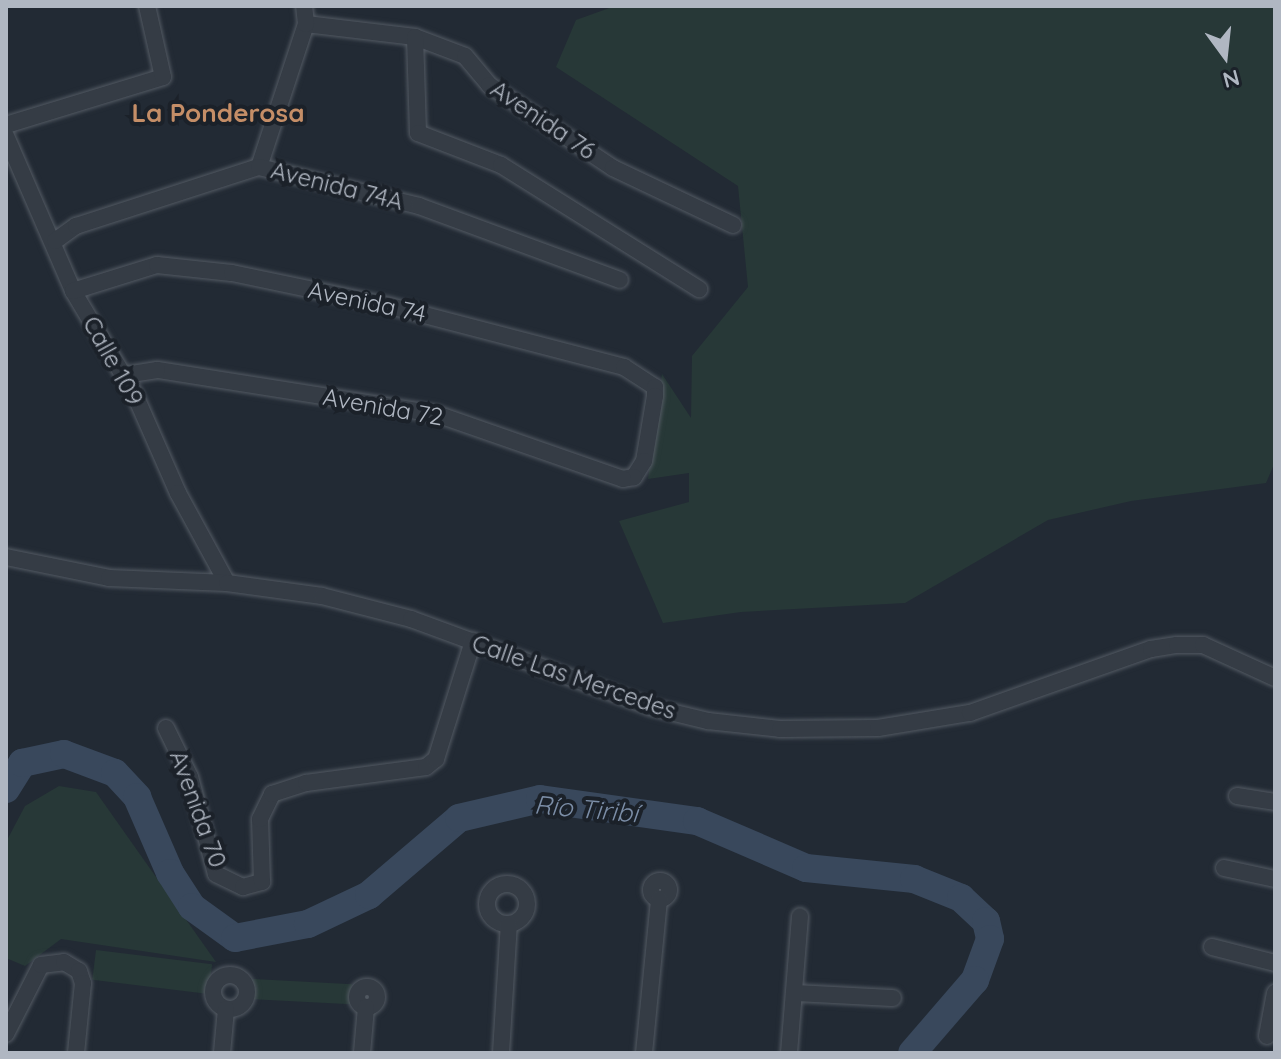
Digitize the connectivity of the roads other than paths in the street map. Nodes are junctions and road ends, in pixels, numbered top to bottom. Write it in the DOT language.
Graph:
graph roads {
  1 [pos="147,6"];
  2 [pos="304,6"];
  3 [pos="306,24"];
  4 [pos="415,37"];
  5 [pos="6,125"];
  6 [pos="6,136"];
  7 [pos="259,167"];
  8 [pos="733,225"];
  9 [pos="55,241"];
  10 [pos="620,280"];
  11 [pos="699,289"];
  12 [pos="73,291"];
  13 [pos="124,375"];
  14 [pos="634,477"];
  15 [pos="8,561"];
  16 [pos="227,583"];
  17 [pos="473,641"];
  18 [pos="1275,678"];
  19 [pos="166,728"];
  20 [pos="1237,796"];
  21 [pos="1275,802"];
  22 [pos="1224,868"];
  23 [pos="1275,879"];
  24 [pos="659,899"];
  25 [pos="800,916"];
  26 [pos="509,924"];
  27 [pos="1212,947"];
  28 [pos="1275,963"];
  29 [pos="794,993"];
  30 [pos="1275,993"];
  31 [pos="893,998"];
  32 [pos="366,1007"];
  33 [pos="226,1009"];
  34 [pos="6,1034"];
  35 [pos="1267,1036"];
  36 [pos="76,1053"];
  37 [pos="222,1053"];
  38 [pos="362,1053"];
  39 [pos="501,1053"];
  40 [pos="644,1053"];
  41 [pos="789,1053"];
  1 -- 5 [label="street"];
  2 -- 3 [label="street"];
  3 -- 4 [label="street, Avenida 76"];
  3 -- 7 [label="street"];
  4 -- 8 [label="street, Avenida 76"];
  4 -- 11 [label="street"];
  6 -- 9 [label="street, Calle 109"];
  7 -- 9 [label="street, Avenida 74A"];
  7 -- 10 [label="street, Avenida 74A"];
  9 -- 12 [label="street, Calle 109"];
  12 -- 13 [label="street, Calle 109"];
  12 -- 14 [label="street, Avenida 74"];
  13 -- 14 [label="street, Avenida 72"];
  13 -- 16 [label="street, Calle 109"];
  15 -- 16 [label="street, Calle Las Mercedes"];
  16 -- 17 [label="street, Calle Las Mercedes"];
  17 -- 18 [label="street, Calle Las Mercedes"];
  17 -- 19 [label="street, Avenida 70"];
  20 -- 21 [label="street"];
  22 -- 23 [label="street"];
  24 -- 40 [label="street"];
  25 -- 29 [label="street"];
  26 -- 39 [label="street"];
  27 -- 28 [label="street"];
  29 -- 31 [label="street"];
  29 -- 41 [label="street"];
  30 -- 35 [label="street"];
  32 -- 38 [label="street"];
  33 -- 37 [label="street"];
  34 -- 36 [label="street"];
}
